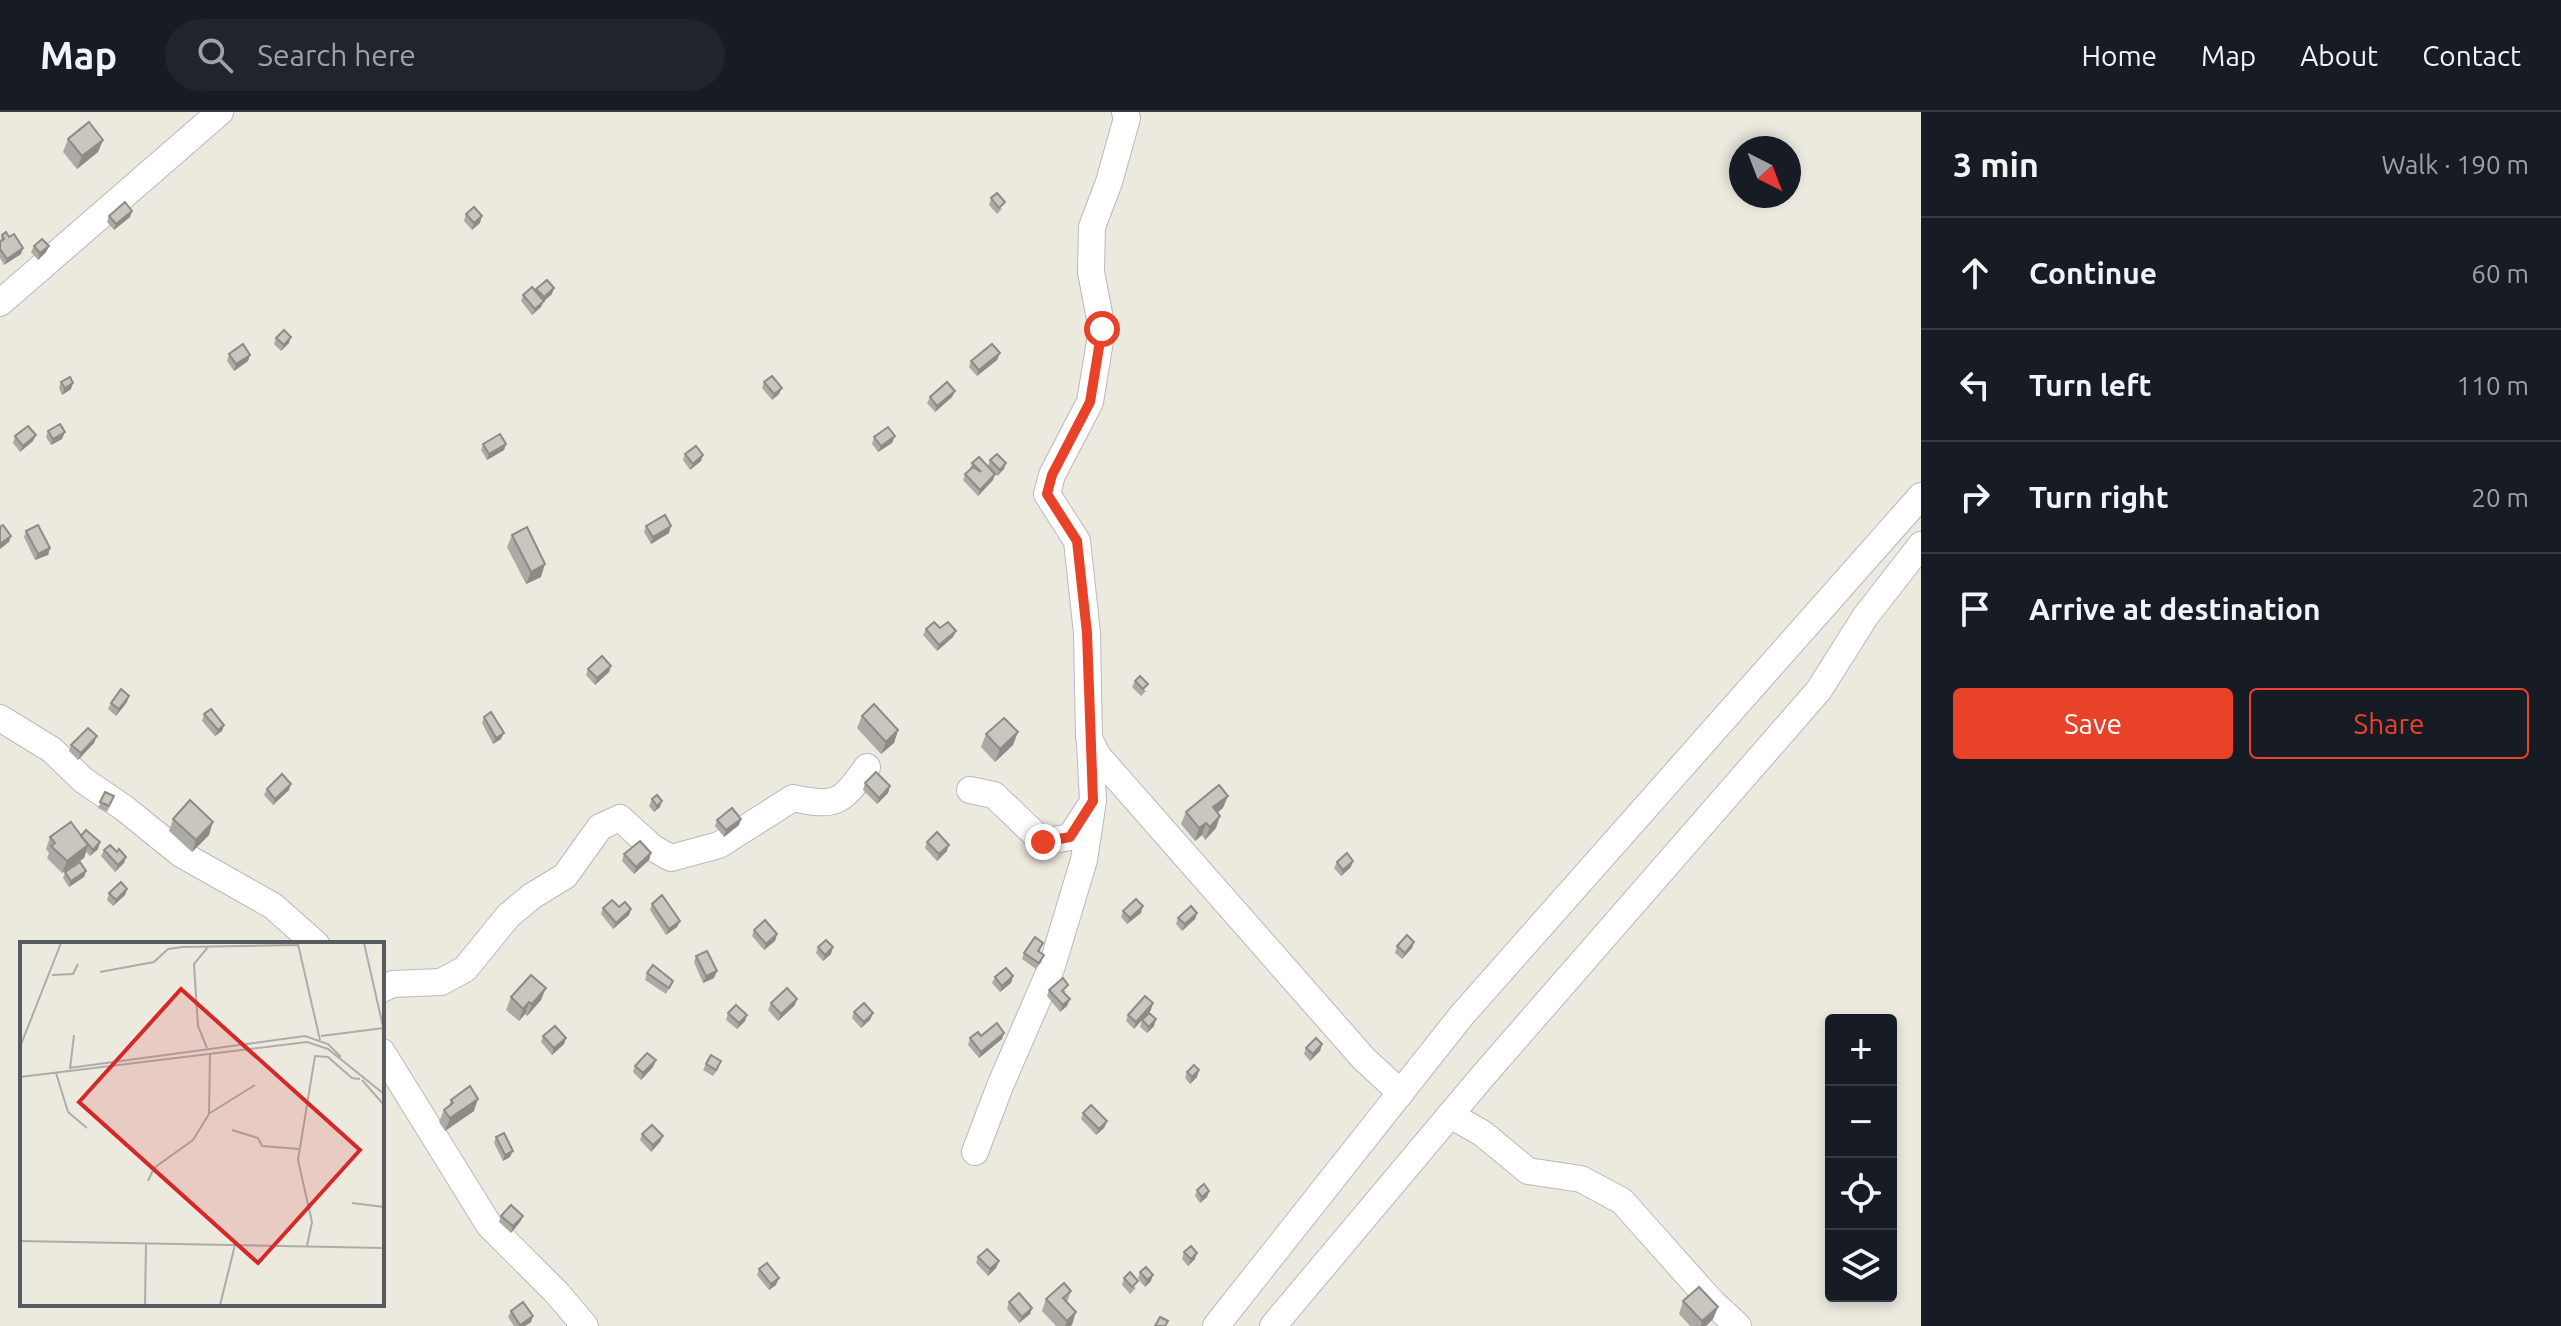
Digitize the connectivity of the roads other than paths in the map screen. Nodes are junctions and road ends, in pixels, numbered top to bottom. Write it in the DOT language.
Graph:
graph roads {
  1 [pos="220,112"];
  2 [pos="1125,112"];
  3 [pos="0,303"];
  4 [pos="1921,496"];
  5 [pos="1921,545"];
  6 [pos="0,718"];
  7 [pos="1089,738"];
  8 [pos="867,767"];
  9 [pos="1126,786"];
  10 [pos="970,790"];
  11 [pos="1093,801"];
  12 [pos="314,942"];
  13 [pos="384,988"];
  14 [pos="384,1055"];
  15 [pos="1401,1093"];
  16 [pos="1450,1115"];
  17 [pos="975,1152"];
  18 [pos="585,1326"];
  19 [pos="1216,1326"];
  20 [pos="1273,1326"];
  21 [pos="1738,1326"];
  1 -- 3 [label="street"];
  2 -- 7 [label="street"];
  4 -- 15 [label="street"];
  5 -- 16 [label="street"];
  6 -- 12 [label="street"];
  7 -- 9 [label="street"];
  7 -- 11 [label="street"];
  8 -- 13 [label="street"];
  9 -- 11 [label="street"];
  9 -- 15 [label="street"];
  10 -- 11 [label="street"];
  11 -- 17 [label="street"];
  14 -- 18 [label="street"];
  15 -- 19 [label="street"];
  16 -- 20 [label="street"];
  16 -- 21 [label="street"];
}
